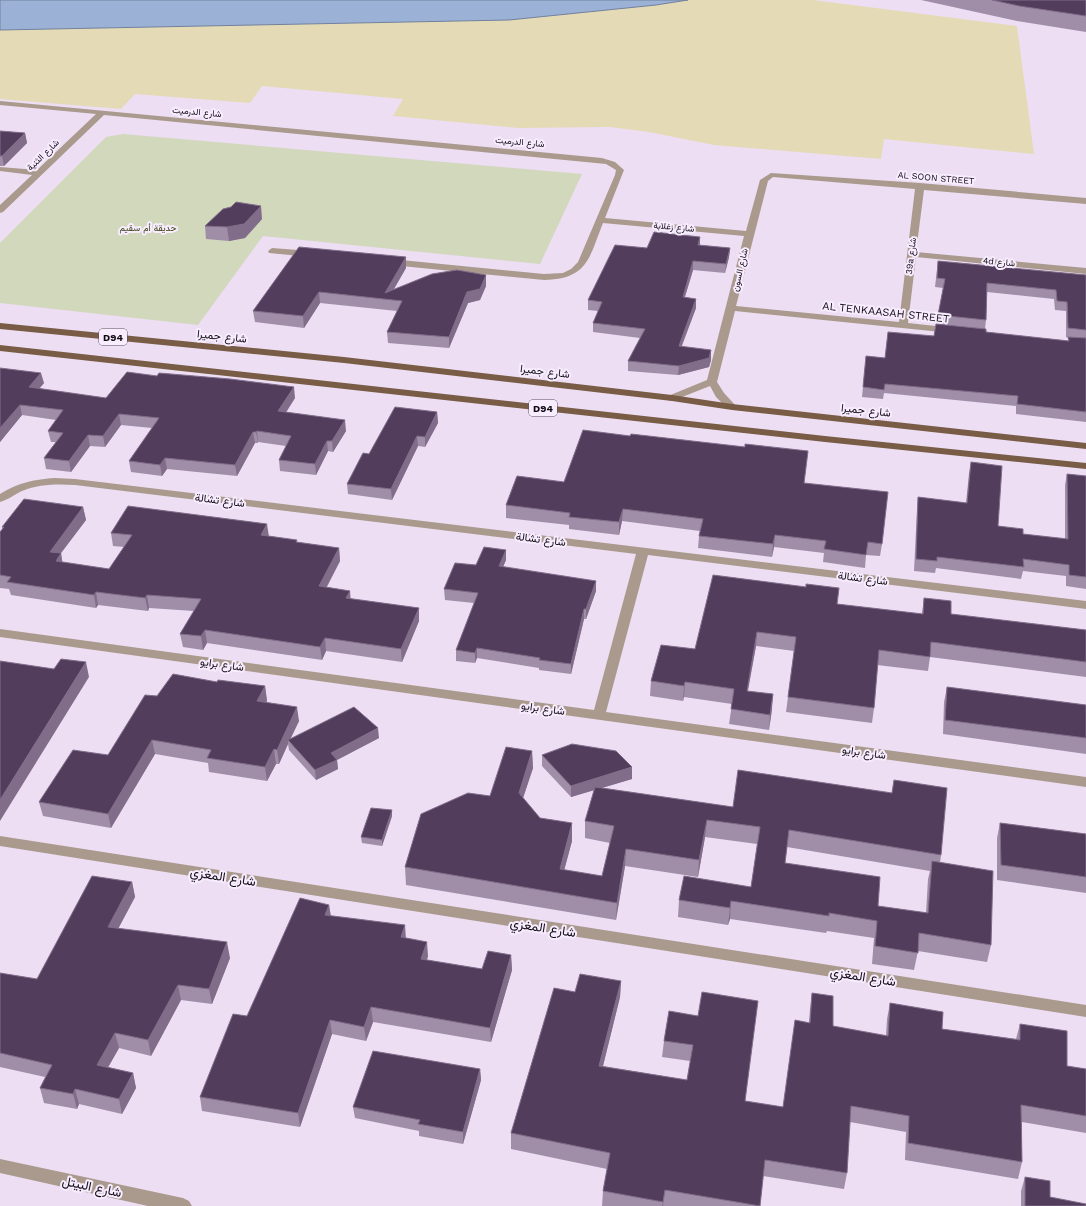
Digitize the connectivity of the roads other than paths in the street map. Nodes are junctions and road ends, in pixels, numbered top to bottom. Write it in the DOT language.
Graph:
graph roads {
  1 [pos="0,104"];
  2 [pos="101,114"];
  3 [pos="0,169"];
  4 [pos="39,173"];
  5 [pos="784,175"];
  6 [pos="920,186"];
  7 [pos="1086,201"];
  8 [pos="0,210"];
  9 [pos="600,220"];
  10 [pos="748,234"];
  11 [pos="272,250"];
  12 [pos="912,254"];
  13 [pos="319,255"];
  14 [pos="382,261"];
  15 [pos="1086,271"];
  16 [pos="732,308"];
  17 [pos="903,325"];
  18 [pos="0,326"];
  19 [pos="964,332"];
  20 [pos="0,348"];
  21 [pos="712,382"];
  22 [pos="672,398"];
  23 [pos="732,407"];
  24 [pos="1086,446"];
  25 [pos="1086,466"];
  26 [pos="0,499"];
  27 [pos="643,551"];
  28 [pos="1086,605"];
  29 [pos="0,633"];
  30 [pos="599,715"];
  31 [pos="1086,782"];
  32 [pos="0,841"];
  33 [pos="1086,1011"];
  34 [pos="0,1166"];
  35 [pos="183,1206"];
  1 -- 2 [label="street, شارع الدرميت"];
  2 -- 4 [label="street, شارع الثنية"];
  2 -- 9 [label="street, شارع الدرميت"];
  3 -- 4 [label="street"];
  4 -- 8 [label="street, شارع الثنية"];
  5 -- 6 [label="street, AL SOON STREET"];
  5 -- 10 [label="street, شارع السون"];
  6 -- 7 [label="street, AL SOON STREET"];
  6 -- 12 [label="street, 39a شارع"];
  9 -- 10 [label="street, شارع زغلابة"];
  9 -- 14 [label="street, شارع الدرميت"];
  10 -- 16 [label="street, شارع السون"];
  11 -- 13 [label="street"];
  12 -- 15 [label="street, 4d شارع"];
  12 -- 17 [label="street, 39a شارع"];
  16 -- 17 [label="street, AL TENKAASAH STREET"];
  16 -- 21 [label="street, شارع السون"];
  17 -- 19 [label="street, AL TENKAASAH STREET"];
  18 -- 22 [label="main road, شارع جميرا / D94"];
  20 -- 25 [label="main road, D94"];
  21 -- 22 [label="street"];
  21 -- 23 [label="street"];
  22 -- 23 [label="main road, شارع جميرا / D94"];
  23 -- 24 [label="main road, شارع جميرا / D94"];
  26 -- 27 [label="street, شارع تشالة"];
  27 -- 28 [label="street, شارع تشالة"];
  27 -- 30 [label="street"];
  29 -- 30 [label="street, شارع برايو"];
  30 -- 31 [label="street, شارع برايو"];
  32 -- 33 [label="street, شارع المغزي"];
  34 -- 35 [label="street, شارع البيتل"];
}
